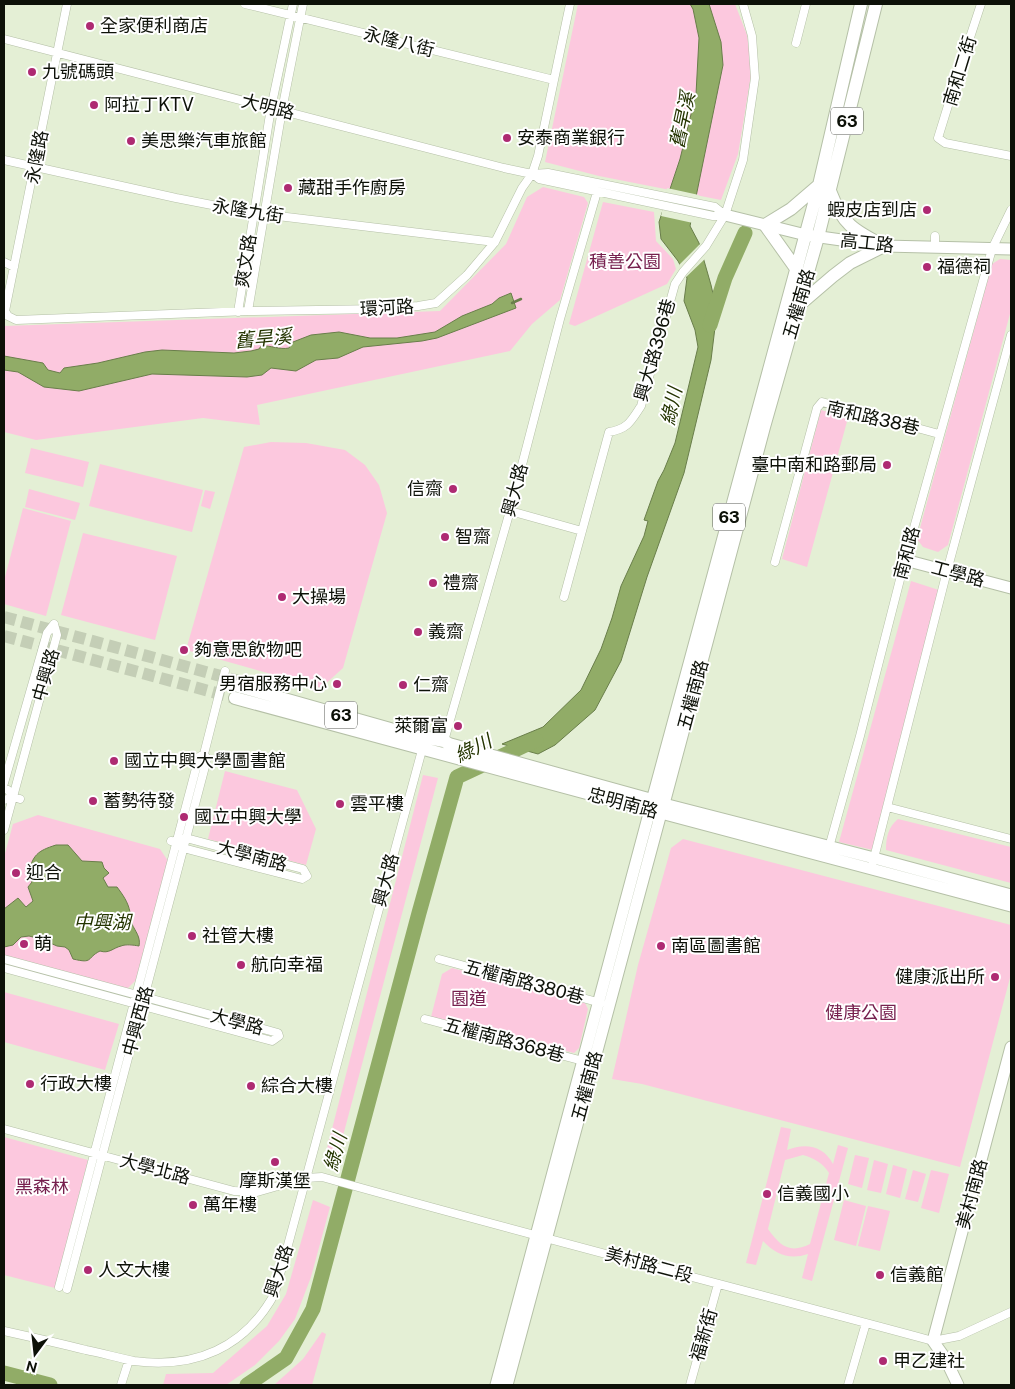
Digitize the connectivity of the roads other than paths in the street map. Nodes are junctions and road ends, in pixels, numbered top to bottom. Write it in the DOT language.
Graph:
graph roads {
  1 [pos="67,4"];
  2 [pos="245,4"];
  3 [pos="293,4"];
  4 [pos="303,4"];
  5 [pos="570,4"];
  6 [pos="743,4"];
  7 [pos="806,4"];
  8 [pos="861,4"];
  9 [pos="876,4"];
  10 [pos="981,4"];
  11 [pos="291,15"];
  12 [pos="300,17"];
  13 [pos="4,39"];
  14 [pos="796,43"];
  15 [pos="57,53"];
  16 [pos="554,80"];
  17 [pos="271,108"];
  18 [pos="282,110"];
  19 [pos="1011,156"];
  20 [pos="4,160"];
  21 [pos="35,168"];
  22 [pos="532,174"];
  23 [pos="825,188"];
  24 [pos="597,192"];
  25 [pos="656,200"];
  26 [pos="1011,210"];
  27 [pos="253,213"];
  28 [pos="263,214"];
  29 [pos="719,215"];
  30 [pos="765,225"];
  31 [pos="812,236"];
  32 [pos="495,242"];
  33 [pos="884,246"];
  34 [pos="992,249"];
  35 [pos="1011,249"];
  36 [pos="4,262"];
  37 [pos="14,267"];
  38 [pos="797,270"];
  39 [pos="798,306"];
  40 [pos="5,311"];
  41 [pos="248,311"];
  42 [pos="238,312"];
  43 [pos="1011,335"];
  44 [pos="939,434"];
  45 [pos="510,511"];
  46 [pos="582,531"];
  47 [pos="905,560"];
  48 [pos="775,562"];
  49 [pos="947,571"];
  50 [pos="1011,588"];
  51 [pos="564,597"];
  52 [pos="225,671"];
  53 [pos="446,747"];
  54 [pos="422,750"];
  55 [pos="204,754"];
  56 [pos="4,783"];
  57 [pos="4,788"];
  58 [pos="16,798"];
  59 [pos="4,800"];
  60 [pos="657,806"];
  61 [pos="887,808"];
  62 [pos="4,830"];
  63 [pos="186,838"];
  64 [pos="1011,839"];
  65 [pos="174,841"];
  66 [pos="183,848"];
  67 [pos="827,852"];
  68 [pos="872,863"];
  69 [pos="1011,895"];
  70 [pos="1011,906"];
  71 [pos="4,959"];
  72 [pos="439,959"];
  73 [pos="4,968"];
  74 [pos="140,996"];
  75 [pos="138,1004"];
  76 [pos="604,1004"];
  77 [pos="425,1019"];
  78 [pos="1011,1047"];
  79 [pos="583,1061"];
  80 [pos="4,1129"];
  81 [pos="99,1153"];
  82 [pos="306,1178"];
  83 [pos="541,1237"];
  84 [pos="718,1284"];
  85 [pos="63,1288"];
  86 [pos="1011,1312"];
  87 [pos="866,1323"];
  88 [pos="4,1331"];
  89 [pos="933,1341"];
  90 [pos="129,1360"];
  91 [pos="122,1385"];
  92 [pos="496,1385"];
  93 [pos="507,1385"];
  94 [pos="690,1385"];
  95 [pos="848,1385"];
  96 [pos="950,1385"];
  97 [pos="958,1385"];
  1 -- 15 [label="street, 永隆路"];
  2 -- 11 [label="street, 永隆八街"];
  3 -- 11 [label="street, 爽文路"];
  4 -- 12 [label="street, 爽文路"];
  5 -- 16 [label="street, 環河路"];
  6 -- 29 [label="street"];
  7 -- 14 [label="street"];
  8 -- 23 [label="main road, 五權南路 / 63"];
  9 -- 23 [label="main road, 五權南路 / 63"];
  10 -- 19 [label="street, 南和二街"];
  11 -- 12 [label="street, 永隆八街"];
  11 -- 17 [label="street, 爽文路"];
  12 -- 16 [label="street, 永隆八街"];
  12 -- 18 [label="street, 爽文路"];
  13 -- 15 [label="street, 大明路"];
  15 -- 17 [label="street, 大明路"];
  15 -- 21 [label="street, 永隆路"];
  16 -- 22 [label="street, 環河路"];
  17 -- 18 [label="street, 大明路"];
  17 -- 27 [label="street, 爽文路"];
  18 -- 22 [label="street, 大明路"];
  18 -- 28 [label="street, 爽文路"];
  20 -- 21 [label="street, 永隆九街"];
  21 -- 27 [label="street, 永隆九街"];
  21 -- 37 [label="street, 永隆路"];
  22 -- 24 [label="street, 大明路"];
  22 -- 25 [label="street, 大明路"];
  22 -- 32 [label="street, 環河路"];
  23 -- 30 [label="main road"];
  23 -- 31 [label="main road, 五權南路 / 63"];
  23 -- 33 [label="main road"];
  24 -- 25 [label="street, 大明路"];
  24 -- 45 [label="street, 興大路"];
  25 -- 29 [label="street"];
  25 -- 29 [label="street, 高工路"];
  26 -- 34 [label="street, 南和路"];
  27 -- 28 [label="street, 永隆九街"];
  27 -- 42 [label="street, 爽文路"];
  28 -- 32 [label="street, 永隆九街"];
  28 -- 41 [label="street, 爽文路"];
  29 -- 30 [label="main road, 高工路"];
  29 -- 46 [label="street, 興大路396巷"];
  30 -- 31 [label="main road, 高工路"];
  30 -- 38 [label="main road"];
  31 -- 33 [label="main road, 高工路"];
  31 -- 38 [label="main road, 五權南路 / 63"];
  31 -- 39 [label="main road, 五權南路 / 63"];
  32 -- 41 [label="street, 環河路"];
  33 -- 34 [label="main road, 高工路"];
  33 -- 39 [label="main road"];
  34 -- 35 [label="main road, 高工路"];
  34 -- 44 [label="street, 南和路"];
  36 -- 37 [label="street"];
  37 -- 40 [label="street, 永隆路"];
  38 -- 60 [label="main road, 五權南路 / 63"];
  39 -- 60 [label="main road, 五權南路 / 63"];
  40 -- 42 [label="street, 環河路"];
  41 -- 42 [label="street, 環河路"];
  43 -- 49 [label="street"];
  44 -- 47 [label="street, 南和路"];
  44 -- 48 [label="street, 南和路38巷"];
  45 -- 46 [label="street"];
  45 -- 53 [label="street, 興大路"];
  46 -- 51 [label="street, 興大路396巷"];
  47 -- 49 [label="main road, 工學路"];
  47 -- 67 [label="street, 南和路"];
  49 -- 50 [label="main road, 工學路"];
  49 -- 61 [label="street"];
  52 -- 55 [label="street, 中興西路"];
  53 -- 54 [label="main road, 忠明南路 / 63"];
  53 -- 54 [label="main road, 忠明南路 / 63"];
  53 -- 60 [label="main road, 忠明南路 / 63"];
  53 -- 60 [label="main road, 忠明南路 / 63"];
  54 -- 82 [label="street, 興大路"];
  55 -- 63 [label="street, 中興西路"];
  55 -- 65 [label="street, 中興西路"];
  56 -- 58 [label="street, 中興路"];
  57 -- 58 [label="street"];
  58 -- 59 [label="street"];
  58 -- 62 [label="street, 中興路"];
  60 -- 67 [label="main road, 忠明南路"];
  60 -- 76 [label="main road, 五權南路"];
  61 -- 64 [label="street"];
  61 -- 68 [label="street"];
  63 -- 65 [label="street"];
  63 -- 66 [label="street, 中興西路"];
  63 -- 66 [label="street, 大學南路"];
  65 -- 66 [label="street"];
  65 -- 74 [label="street, 中興西路"];
  66 -- 74 [label="street, 中興西路"];
  67 -- 68 [label="main road, 忠明南路"];
  68 -- 69 [label="main road, 忠明南路"];
  68 -- 70 [label="main road, 忠明南路"];
  71 -- 74 [label="street, 大學路"];
  72 -- 76 [label="street, 五權南路380巷"];
  73 -- 75 [label="street, 大學路"];
  74 -- 75 [label="street, 中興西路"];
  74 -- 75 [label="street, 大學路"];
  75 -- 81 [label="street, 中興西路"];
  76 -- 79 [label="main road, 五權南路"];
  76 -- 83 [label="main road, 五權南路"];
  77 -- 79 [label="street, 五權南路368巷"];
  78 -- 89 [label="main road, 美村南路"];
  79 -- 83 [label="main road, 五權南路"];
  80 -- 81 [label="street, 大學北路"];
  81 -- 82 [label="street, 大學北路"];
  81 -- 85 [label="street, 中興西路"];
  82 -- 83 [label="street, 美村路二段"];
  82 -- 90 [label="street, 興大路"];
  83 -- 84 [label="street, 美村路二段"];
  83 -- 92 [label="main road, 五權南路"];
  83 -- 93 [label="main road, 五權南路"];
  84 -- 87 [label="street, 美村路二段"];
  84 -- 94 [label="street, 福新街"];
  86 -- 89 [label="street"];
  87 -- 89 [label="street, 美村路二段"];
  87 -- 95 [label="street"];
  88 -- 90 [label="street, 興大路"];
  89 -- 96 [label="main road"];
  89 -- 97 [label="main road"];
  90 -- 91 [label="street"];
}
